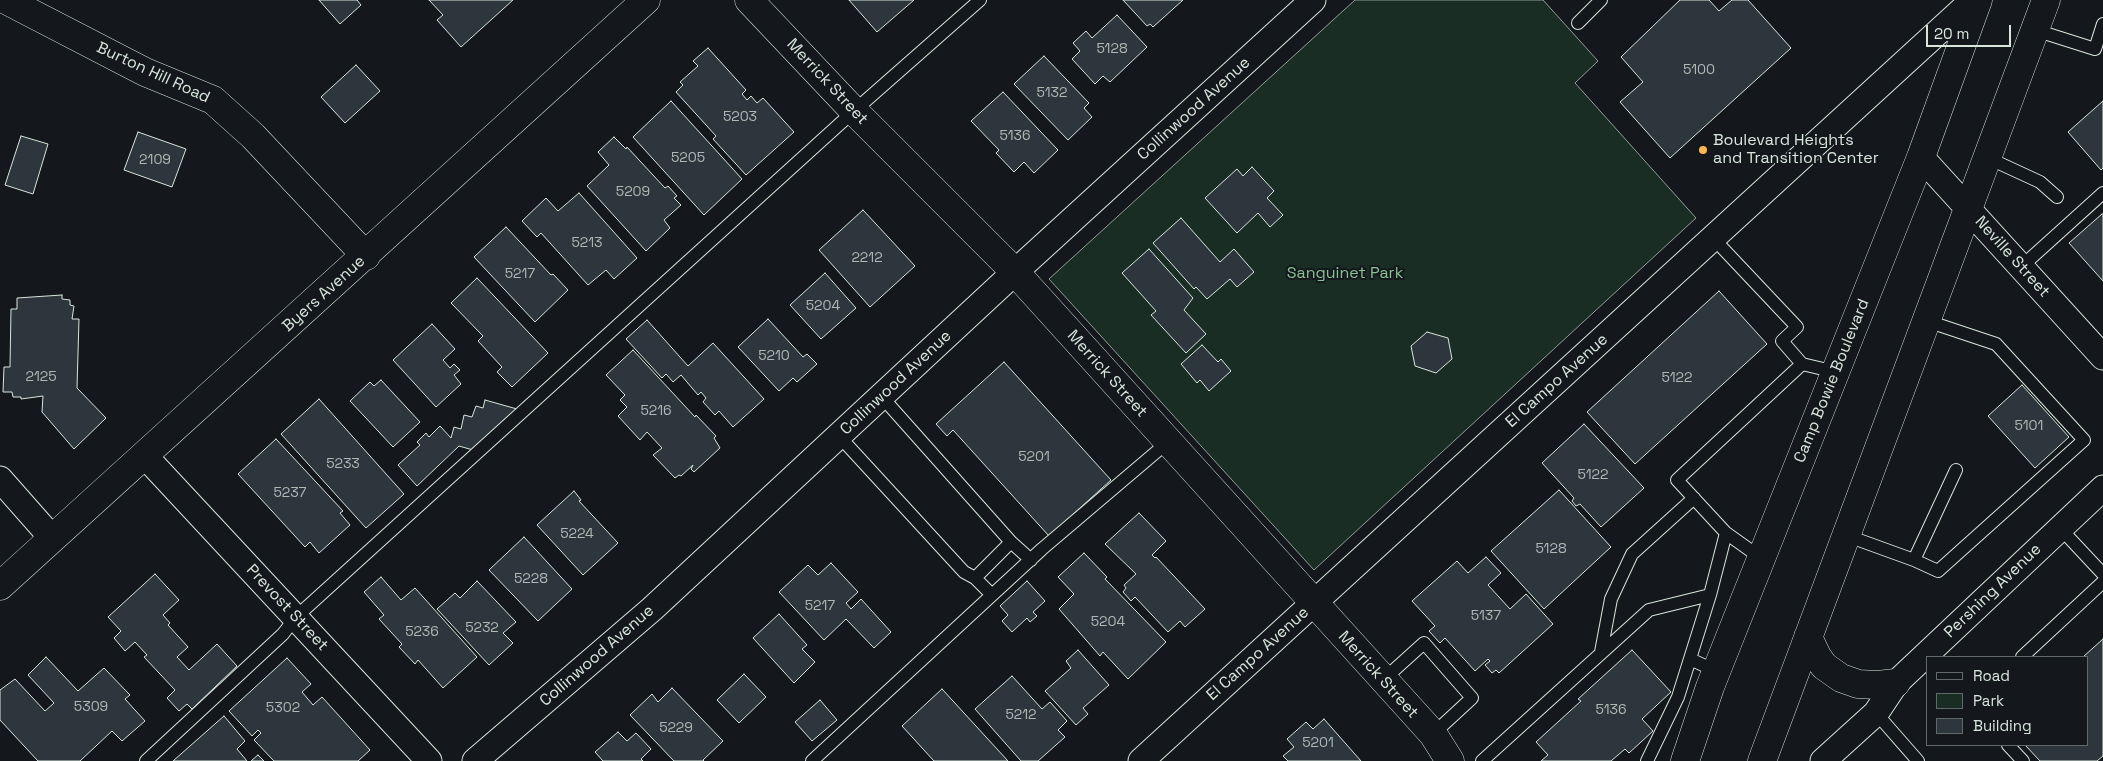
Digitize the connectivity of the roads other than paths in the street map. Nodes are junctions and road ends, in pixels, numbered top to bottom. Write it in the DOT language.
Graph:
graph roads {
  1 [pos="6,0"];
  2 [pos="646,0"];
  3 [pos="750,0"];
  4 [pos="980,0"];
  5 [pos="1314,0"];
  6 [pos="1601,0"];
  7 [pos="1973,0"];
  8 [pos="1978,0"];
  9 [pos="2046,0"];
  10 [pos="1578,23"];
  11 [pos="2103,24"];
  12 [pos="2034,30"];
  13 [pos="854,112"];
  14 [pos="1921,157"];
  15 [pos="1988,158"];
  16 [pos="2103,193"];
  17 [pos="2057,197"];
  18 [pos="1969,210"];
  19 [pos="1713,238"];
  20 [pos="366,256"];
  21 [pos="2021,267"];
  22 [pos="1014,272"];
  23 [pos="1927,321"];
  24 [pos="2103,357"];
  25 [pos="1802,364"];
  26 [pos="1836,372"];
  27 [pos="882,398"];
  28 [pos="839,436"];
  29 [pos="1168,442"];
  30 [pos="144,455"];
  31 [pos="1956,470"];
  32 [pos="0,479"];
  33 [pos="2103,488"];
  34 [pos="1694,498"];
  35 [pos="2060,528"];
  36 [pos="1726,533"];
  37 [pos="1845,535"];
  38 [pos="52,538"];
  39 [pos="1011,542"];
  40 [pos="1761,558"];
  41 [pos="1031,560"];
  42 [pos="1914,560"];
  43 [pos="2103,574"];
  44 [pos="974,578"];
  45 [pos="2103,582"];
  46 [pos="0,586"];
  47 [pos="992,595"];
  48 [pos="1710,595"];
  49 [pos="1314,603"];
  50 [pos="296,617"];
  51 [pos="1808,637"];
  52 [pos="1601,652"];
  53 [pos="1929,656"];
  54 [pos="2023,656"];
  55 [pos="1926,658"];
  56 [pos="1690,659"];
  57 [pos="1716,671"];
  58 [pos="1384,680"];
  59 [pos="1896,683"];
  60 [pos="1876,713"];
  61 [pos="1432,734"];
  62 [pos="2009,746"];
  63 [pos="146,761"];
  64 [pos="429,761"];
  65 [pos="475,761"];
  66 [pos="812,761"];
  67 [pos="1141,761"];
  68 [pos="1450,761"];
  69 [pos="1482,761"];
  70 [pos="1647,761"];
  71 [pos="1685,761"];
  72 [pos="1762,761"];
  73 [pos="1823,761"];
  74 [pos="1918,761"];
  75 [pos="2023,761"];
  1 -- 20 [label="street, Burton Hill Road"];
  2 -- 20 [label="street, Byers Avenue"];
  3 -- 13 [label="street, Merrick Street"];
  4 -- 13 [label="lane"];
  5 -- 22 [label="street, Collinwood Avenue"];
  6 -- 10 [label="lane"];
  7 -- 19 [label="street, El Campo Avenue"];
  8 -- 14 [label="street, Camp Bowie Boulevard"];
  9 -- 12 [label="street"];
  11 -- 12 [label="lane"];
  12 -- 15 [label="street"];
  13 -- 22 [label="street, Merrick Street"];
  13 -- 50 [label="lane"];
  14 -- 18 [label="street, Neville Street"];
  14 -- 26 [label="street, Camp Bowie Boulevard"];
  15 -- 17 [label="lane"];
  15 -- 18 [label="street"];
  16 -- 21 [label="lane"];
  18 -- 21 [label="street, Neville Street"];
  18 -- 23 [label="street"];
  19 -- 25 [label="lane"];
  19 -- 49 [label="street, El Campo Avenue"];
  20 -- 30 [label="street, Byers Avenue"];
  21 -- 24 [label="street, Neville Street"];
  22 -- 27 [label="street, Collinwood Avenue"];
  22 -- 29 [label="street, Merrick Street"];
  23 -- 37 [label="street"];
  23 -- 42 [label="lane"];
  25 -- 26 [label="lane"];
  25 -- 34 [label="lane"];
  26 -- 40 [label="street, Camp Bowie Boulevard"];
  27 -- 28 [label="street, Collinwood Avenue"];
  27 -- 39 [label="lane"];
  28 -- 44 [label="lane"];
  28 -- 65 [label="street, Collinwood Avenue"];
  29 -- 41 [label="lane"];
  29 -- 49 [label="street, Merrick Street"];
  30 -- 38 [label="street, Byers Avenue"];
  30 -- 50 [label="street, Prevost Street"];
  31 -- 42 [label="lane"];
  32 -- 38 [label="street"];
  33 -- 35 [label="street, Pershing Avenue"];
  34 -- 36 [label="lane"];
  34 -- 52 [label="lane"];
  35 -- 43 [label="lane"];
  35 -- 53 [label="street, Pershing Avenue"];
  36 -- 40 [label="lane"];
  36 -- 48 [label="lane"];
  37 -- 42 [label="lane"];
  37 -- 51 [label="street"];
  38 -- 46 [label="street, Byers Avenue"];
  39 -- 41 [label="lane"];
  39 -- 44 [label="lane"];
  40 -- 57 [label="street, Camp Bowie Boulevard"];
  41 -- 47 [label="lane"];
  44 -- 47 [label="lane"];
  45 -- 54 [label="lane"];
  47 -- 66 [label="lane"];
  48 -- 52 [label="lane"];
  48 -- 56 [label="lane"];
  49 -- 58 [label="street, Merrick Street"];
  49 -- 67 [label="street, El Campo Avenue"];
  50 -- 63 [label="lane"];
  50 -- 64 [label="street, Prevost Street"];
  51 -- 59 [label="street"];
  51 -- 72 [label="street"];
  52 -- 69 [label="lane"];
  55 -- 59 [label="street, Pershing Avenue"];
  56 -- 57 [label="lane"];
  56 -- 70 [label="lane"];
  57 -- 71 [label="street, Camp Bowie Boulevard"];
  58 -- 61 [label="street, Merrick Street"];
  58 -- 61 [label="lane"];
  59 -- 60 [label="street, Pershing Avenue"];
  60 -- 73 [label="street, Pershing Avenue"];
  60 -- 74 [label="lane"];
  61 -- 68 [label="street, Merrick Street"];
  62 -- 75 [label="lane"];
}
